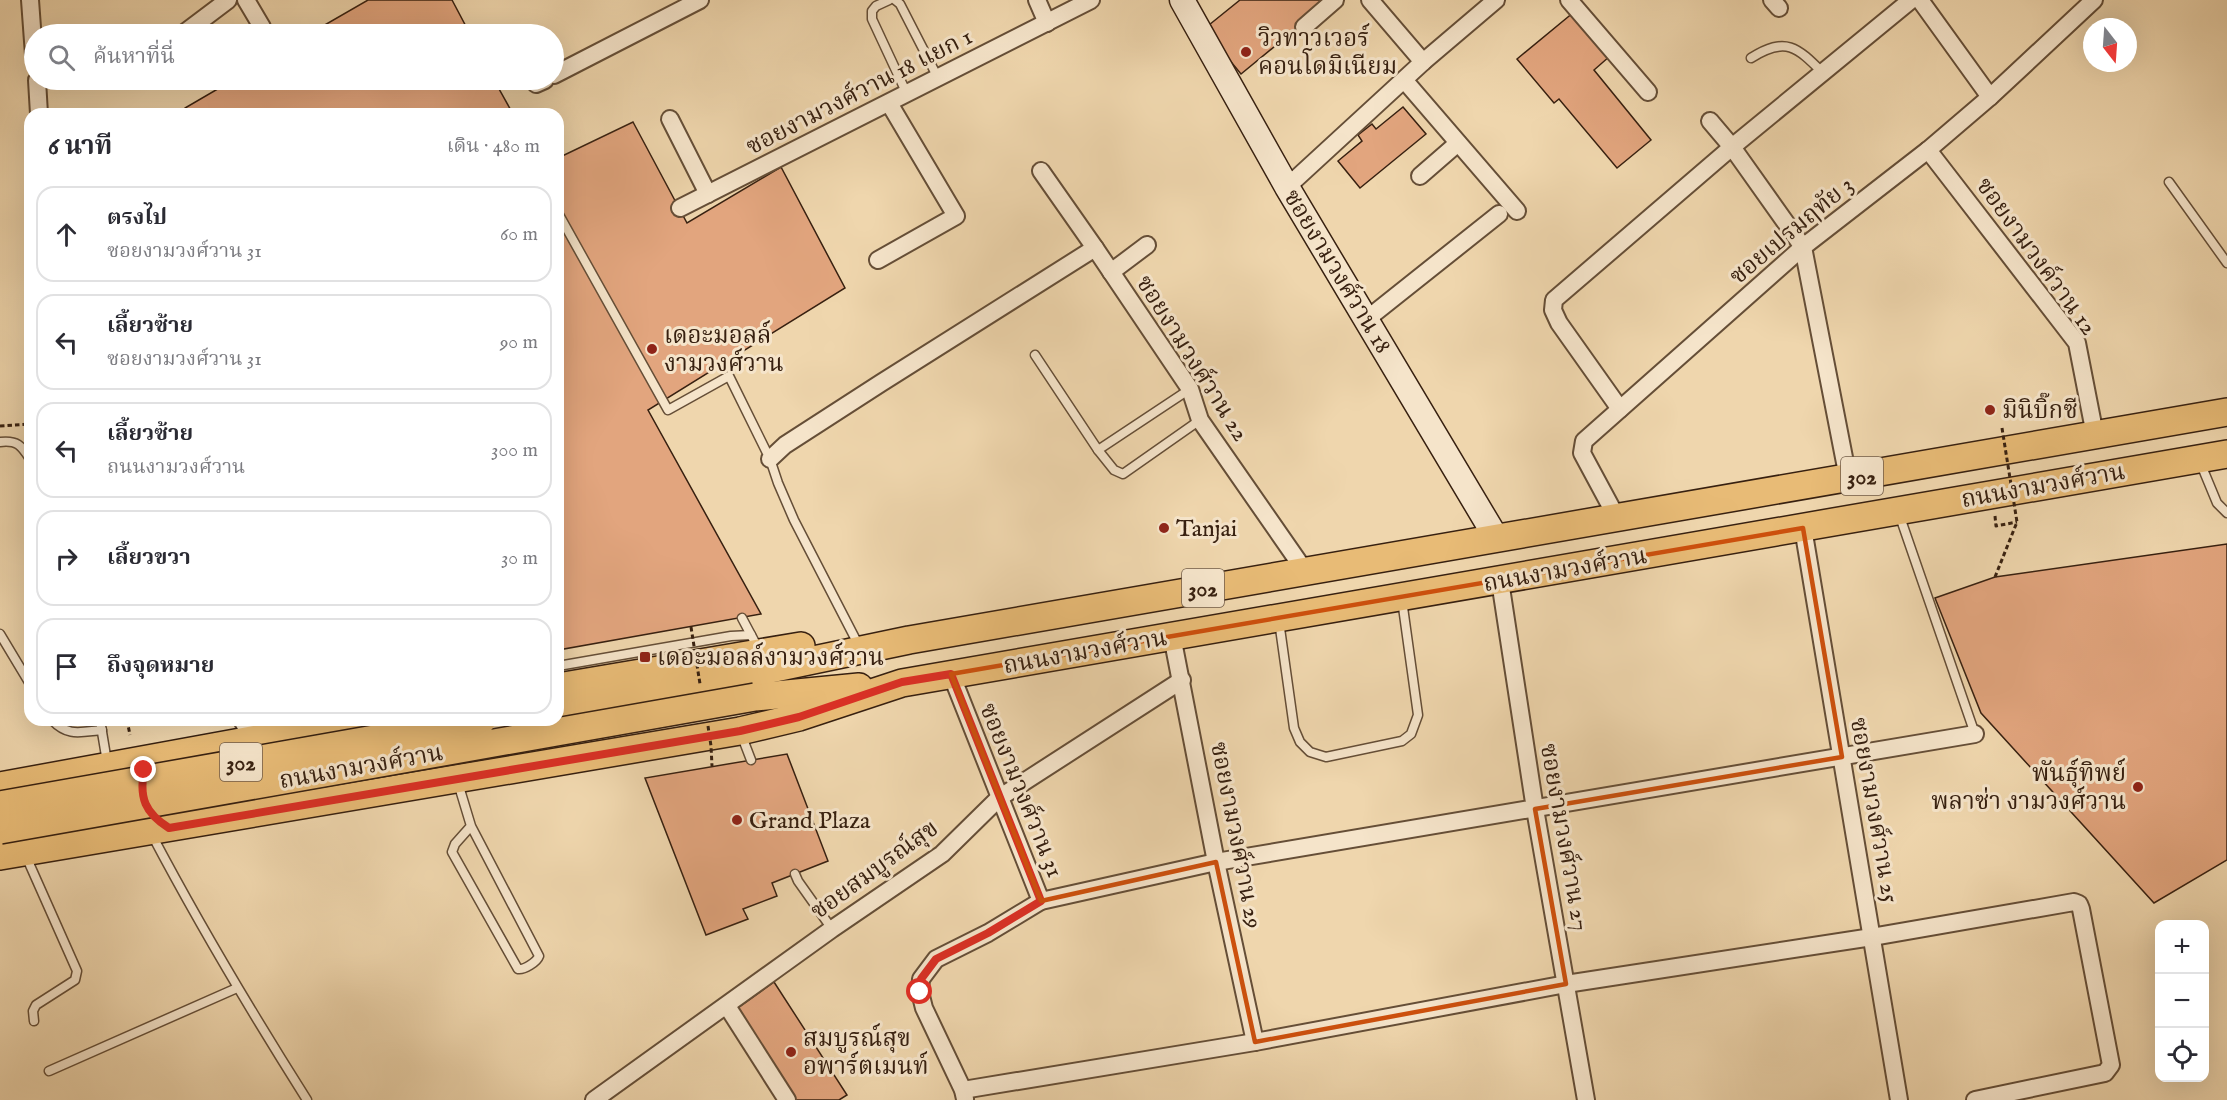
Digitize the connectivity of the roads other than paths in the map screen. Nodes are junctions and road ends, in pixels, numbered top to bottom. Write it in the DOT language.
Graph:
graph roads {
  1 [pos="30,0"];
  2 [pos="228,0"];
  3 [pos="246,0"];
  4 [pos="700,0"];
  5 [pos="889,0"];
  6 [pos="895,0"];
  7 [pos="1036,0"];
  8 [pos="1090,0"];
  9 [pos="1182,0"];
  10 [pos="1335,0"];
  11 [pos="1370,0"];
  12 [pos="1496,0"];
  13 [pos="1569,0"];
  14 [pos="1911,0"];
  15 [pos="1920,0"];
  16 [pos="2094,0"];
  17 [pos="2076,6"];
  18 [pos="1047,23"];
  19 [pos="32,24"];
  20 [pos="196,24"];
  21 [pos="260,24"];
  22 [pos="1304,27"];
  23 [pos="1751,58"];
  24 [pos="1423,62"];
  25 [pos="564,70"];
  26 [pos="1823,73"];
  27 [pos="938,78"];
  28 [pos="1405,81"];
  29 [pos="38,90"];
  30 [pos="1648,92"];
  31 [pos="907,94"];
  32 [pos="1990,97"];
  33 [pos="889,103"];
  34 [pos="39,108"];
  35 [pos="670,119"];
  36 [pos="1710,121"];
  37 [pos="1458,143"];
  38 [pos="1732,147"];
  39 [pos="1928,150"];
  40 [pos="1041,171"];
  41 [pos="1420,176"];
  42 [pos="2169,182"];
  43 [pos="1287,187"];
  44 [pos="708,194"];
  45 [pos="680,208"];
  46 [pos="1516,211"];
  47 [pos="1499,213"];
  48 [pos="564,224"];
  49 [pos="1147,245"];
  50 [pos="1095,248"];
  51 [pos="1803,248"];
  52 [pos="878,260"];
  53 [pos="2227,263"];
  54 [pos="1111,273"];
  55 [pos="1367,319"];
  56 [pos="1035,355"];
  57 [pos="1190,389"];
  58 [pos="1620,409"];
  59 [pos="2227,412"];
  60 [pos="1200,420"];
  61 [pos="2095,435"];
  62 [pos="0,442"];
  63 [pos="24,450"];
  64 [pos="1098,450"];
  65 [pos="2227,454"];
  66 [pos="770,459"];
  67 [pos="2199,459"];
  68 [pos="1848,478"];
  69 [pos="1898,510"];
  70 [pos="2227,513"];
  71 [pos="1617,518"];
  72 [pos="1803,528"];
  73 [pos="1497,539"];
  74 [pos="1305,571"];
  75 [pos="1500,580"];
  76 [pos="1402,597"];
  77 [pos="1279,617"];
  78 [pos="742,618"];
  79 [pos="0,634"];
  80 [pos="1173,636"];
  81 [pos="909,640"];
  82 [pos="857,642"];
  83 [pos="754,664"];
  84 [pos="564,665"];
  85 [pos="24,674"];
  86 [pos="951,674"];
  87 [pos="1182,680"];
  88 [pos="902,682"];
  89 [pos="564,686"];
  90 [pos="564,706"];
  91 [pos="564,706"];
  92 [pos="58,726"];
  93 [pos="101,726"];
  94 [pos="290,726"];
  95 [pos="448,726"];
  96 [pos="472,726"];
  97 [pos="247,729"];
  98 [pos="102,730"];
  99 [pos="740,731"];
  100 [pos="1975,734"];
  101 [pos="156,757"];
  102 [pos="1842,757"];
  103 [pos="751,760"];
  104 [pos="107,765"];
  105 [pos="457,779"];
  106 [pos="0,786"];
  107 [pos="999,798"];
  108 [pos="0,805"];
  109 [pos="1535,809"];
  110 [pos="471,826"];
  111 [pos="0,830"];
  112 [pos="160,830"];
  113 [pos="12,854"];
  114 [pos="1216,862"];
  115 [pos="795,874"];
  116 [pos="1041,901"];
  117 [pos="832,929"];
  118 [pos="1872,937"];
  119 [pos="1566,984"];
  120 [pos="237,988"];
  121 [pos="727,1006"];
  122 [pos="34,1021"];
  123 [pos="1255,1042"];
  124 [pos="49,1071"];
  125 [pos="964,1095"];
  126 [pos="307,1100"];
  127 [pos="594,1100"];
  128 [pos="787,1100"];
  129 [pos="1586,1100"];
  130 [pos="1899,1100"];
  131 [pos="1975,1100"];
  1 -- 19 [label="street"];
  2 -- 20 [label="street"];
  3 -- 21 [label="street"];
  4 -- 25 [label="street"];
  5 -- 31 [label="lane"];
  6 -- 27 [label="lane"];
  7 -- 18 [label="street"];
  8 -- 18 [label="street, ซอยงามวงศ์วาน 18 แยก 1"];
  9 -- 43 [label="street, ซอยงามวงศ์วาน 18"];
  10 -- 22 [label="street"];
  11 -- 24 [label="street"];
  12 -- 24 [label="street"];
  13 -- 30 [label="street"];
  14 -- 26 [label="street"];
  15 -- 32 [label="street"];
  16 -- 17 [label="street, ซอยเปรมฤทัย 3"];
  17 -- 32 [label="street, ซอยเปรมฤทัย 3"];
  18 -- 27 [label="street, ซอยงามวงศ์วาน 18 แยก 1"];
  23 -- 26 [label="lane"];
  24 -- 28 [label="street"];
  26 -- 38 [label="street"];
  27 -- 31 [label="street, ซอยงามวงศ์วาน 18 แยก 1"];
  28 -- 37 [label="street"];
  28 -- 43 [label="street"];
  29 -- 34 [label="street"];
  31 -- 33 [label="street, ซอยงามวงศ์วาน 18 แยก 1"];
  32 -- 39 [label="street, ซอยเปรมฤทัย 3"];
  33 -- 44 [label="street, ซอยงามวงศ์วาน 18 แยก 1"];
  33 -- 52 [label="street"];
  35 -- 44 [label="street"];
  36 -- 38 [label="street"];
  37 -- 41 [label="street"];
  37 -- 46 [label="street"];
  38 -- 51 [label="street"];
  38 -- 58 [label="street"];
  39 -- 51 [label="street, ซอยเปรมฤทัย 3"];
  39 -- 61 [label="street, ซอยงามวงค์วาน 12"];
  40 -- 50 [label="street, ซอยงามวงศ์วาน 22"];
  42 -- 53 [label="lane"];
  43 -- 55 [label="street, ซอยงามวงศ์วาน 18"];
  44 -- 45 [label="street, ซอยงามวงศ์วาน 18 แยก 1"];
  47 -- 55 [label="street"];
  48 -- 66 [label="lane"];
  49 -- 54 [label="street"];
  50 -- 54 [label="street, ซอยงามวงศ์วาน 22"];
  50 -- 66 [label="street"];
  51 -- 58 [label="street, ซอยเปรมฤทัย 3"];
  51 -- 68 [label="street"];
  54 -- 57 [label="street, ซอยงามวงศ์วาน 22"];
  55 -- 73 [label="street, ซอยงามวงศ์วาน 18"];
  56 -- 64 [label="lane"];
  57 -- 60 [label="street, ซอยงามวงศ์วาน 22"];
  57 -- 64 [label="lane"];
  58 -- 71 [label="street, ซอยเปรมฤทัย 3"];
  59 -- 61 [label="main road, ถนนงามวงศ์วาน / 302"];
  60 -- 64 [label="lane"];
  60 -- 74 [label="street, ซอยงามวงศ์วาน 22"];
  61 -- 68 [label="main road, ถนนงามวงศ์วาน / 302"];
  62 -- 63 [label="lane"];
  65 -- 67 [label="main road, ถนนงามวงศ์วาน / 302"];
  66 -- 82 [label="lane"];
  67 -- 69 [label="main road, ถนนงามวงศ์วาน / 302"];
  67 -- 70 [label="lane"];
  68 -- 71 [label="main road, ถนนงามวงศ์วาน / 302"];
  69 -- 72 [label="main road, ถนนงามวงศ์วาน / 302"];
  69 -- 100 [label="lane"];
  71 -- 73 [label="main road, ถนนงามวงศ์วาน / 302"];
  72 -- 75 [label="main road, ถนนงามวงศ์วาน / 302"];
  72 -- 102 [label="street, ซอยงามวงศ์วาน 25"];
  73 -- 74 [label="main road, ถนนงามวงศ์วาน / 302"];
  74 -- 81 [label="main road, ถนนงามวงศ์วาน / 302"];
  75 -- 76 [label="main road, ถนนงามวงศ์วาน / 302"];
  75 -- 109 [label="street, ซอยงามวงศ์วาน 27"];
  76 -- 77 [label="main road, ถนนงามวงศ์วาน / 302"];
  76 -- 77 [label="lane"];
  77 -- 80 [label="main road, ถนนงามวงศ์วาน / 302"];
  78 -- 83 [label="lane"];
  79 -- 85 [label="lane"];
  80 -- 86 [label="main road, ถนนงามวงศ์วาน / 302"];
  80 -- 87 [label="street, ซอยงามวงศ์วาน 29"];
  81 -- 82 [label="main road, ถนนงามวงศ์วาน / 302"];
  81 -- 83 [label="main road, ถนนงามวงศ์วาน / 302"];
  82 -- 83 [label="main road, ถนนงามวงศ์วาน / 302"];
  83 -- 84 [label="lane"];
  83 -- 88 [label="main road, ถนนงามวงศ์วาน / 302"];
  83 -- 89 [label="main road, ถนนงามวงศ์วาน / 302"];
  83 -- 90 [label="main road, ถนนงามวงศ์วาน / 302"];
  83 -- 91 [label="main road, ถนนงามวงศ์วาน / 302, bridge"];
  86 -- 88 [label="main road, ถนนงามวงศ์วาน / 302"];
  86 -- 107 [label="street, ซอยงามวงศ์วาน 31"];
  87 -- 107 [label="street, ซอยสมบูรณ์สุข"];
  87 -- 114 [label="street, ซอยงามวงศ์วาน 29"];
  88 -- 99 [label="main road, ถนนงามวงศ์วาน / 302"];
  92 -- 98 [label="lane"];
  93 -- 98 [label="lane"];
  94 -- 97 [label="main road, ถนนงามวงศ์วาน / 302"];
  95 -- 108 [label="main road, ถนนงามวงศ์วาน / 302, bridge"];
  96 -- 111 [label="main road, ถนนงามวงศ์วาน / 302, bridge"];
  97 -- 101 [label="main road, ถนนงามวงศ์วาน / 302"];
  98 -- 104 [label="lane"];
  99 -- 103 [label="lane"];
  99 -- 105 [label="main road, ถนนงามวงศ์วาน / 302"];
  100 -- 102 [label="street"];
  101 -- 104 [label="main road, ถนนงามวงศ์วาน / 302"];
  101 -- 112 [label="main road"];
  102 -- 109 [label="street"];
  102 -- 118 [label="street, ซอยงามวงศ์วาน 25"];
  104 -- 106 [label="main road, ถนนงามวงศ์วาน / 302"];
  105 -- 110 [label="lane"];
  105 -- 112 [label="main road, ถนนงามวงศ์วาน / 302"];
  107 -- 116 [label="street, ซอยงามวงศ์วาน 31"];
  107 -- 117 [label="street, ซอยสมบูรณ์สุข"];
  109 -- 114 [label="street"];
  109 -- 119 [label="street, ซอยงามวงศ์วาน 27"];
  110 -- 110 [label="lane"];
  112 -- 113 [label="main road, ถนนงามวงศ์วาน / 302"];
  112 -- 120 [label="lane"];
  113 -- 122 [label="lane"];
  114 -- 116 [label="street"];
  114 -- 123 [label="street, ซอยงามวงศ์วาน 29"];
  115 -- 117 [label="lane"];
  116 -- 125 [label="street, ซอยงามวงศ์วาน 31"];
  117 -- 121 [label="street, ซอยสมบูรณ์สุข"];
  118 -- 119 [label="street"];
  118 -- 130 [label="street, ซอยงามวงศ์วาน 25"];
  118 -- 131 [label="street"];
  119 -- 123 [label="street"];
  119 -- 129 [label="street, ซอยงามวงศ์วาน 27"];
  120 -- 124 [label="lane"];
  120 -- 126 [label="lane"];
  121 -- 127 [label="street, ซอยสมบูรณ์สุข"];
  121 -- 128 [label="street"];
  123 -- 125 [label="street"];
}
